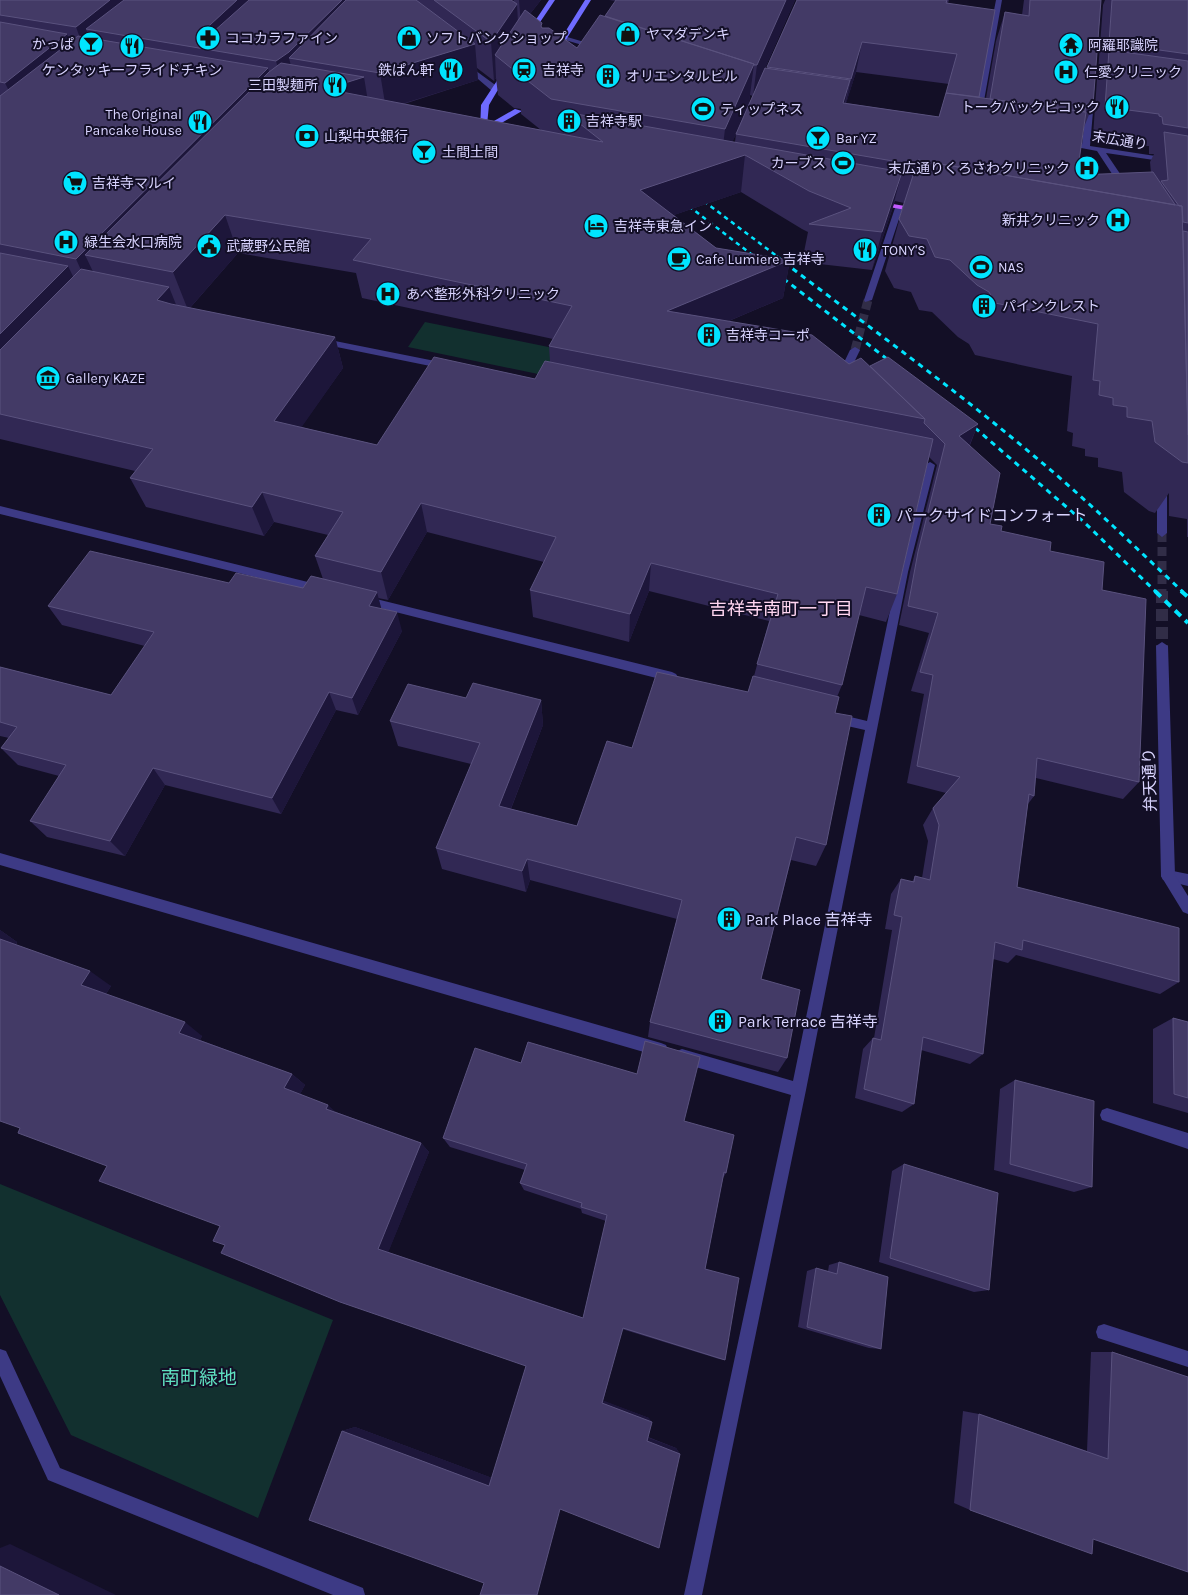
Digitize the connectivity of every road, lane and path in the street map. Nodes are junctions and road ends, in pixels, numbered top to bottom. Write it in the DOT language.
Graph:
graph roads {
  1 [pos="552,0"];
  2 [pos="588,0"];
  3 [pos="999,0"];
  4 [pos="524,29"];
  5 [pos="532,30"];
  6 [pos="527,38"];
  7 [pos="564,38"];
  8 [pos="600,49"];
  9 [pos="456,58"];
  10 [pos="552,58"];
  11 [pos="511,64"];
  12 [pos="495,89"];
  13 [pos="1090,94"];
  14 [pos="518,111"];
  15 [pos="977,116"];
  16 [pos="474,128"];
  17 [pos="484,130"];
  18 [pos="502,133"];
  19 [pos="1058,144"];
  20 [pos="1086,147"];
  21 [pos="1100,150"];
  22 [pos="1188,163"];
  23 [pos="1130,195"];
  24 [pos="870,202"];
  25 [pos="899,207"];
  26 [pos="928,212"];
  27 [pos="868,300"];
  28 [pos="307,338"];
  29 [pos="855,350"];
  30 [pos="453,368"];
  31 [pos="848,385"];
  32 [pos="925,462"];
  33 [pos="1162,475"];
  34 [pos="0,510"];
  35 [pos="1162,533"];
  36 [pos="330,592"];
  37 [pos="349,597"];
  38 [pos="1162,646"];
  39 [pos="679,679"];
  40 [pos="824,715"];
  41 [pos="873,728"];
  42 [pos="0,860"];
  43 [pos="1168,876"];
  44 [pos="1188,880"];
  45 [pos="1188,908"];
  46 [pos="799,1090"];
  47 [pos="1107,1115"];
  48 [pos="1188,1141"];
  49 [pos="1104,1332"];
  50 [pos="0,1357"];
  51 [pos="1188,1359"];
  52 [pos="356,1595"];
  53 [pos="693,1595"];
  1 -- 5 [label="street"];
  2 -- 7 [label="street"];
  3 -- 15 [label="street"];
  4 -- 5 [label="street"];
  5 -- 6 [label="street"];
  5 -- 7 [label="street"];
  7 -- 8 [label="street"];
  7 -- 10 [label="street"];
  9 -- 12 [label="street"];
  11 -- 12 [label="street"];
  12 -- 17 [label="street"];
  13 -- 20 [label="street"];
  14 -- 17 [label="street"];
  16 -- 17 [label="main road"];
  17 -- 18 [label="main road"];
  19 -- 20 [label="street, 末広通り"];
  20 -- 21 [label="street, 末広通り"];
  21 -- 22 [label="street, 末広通り"];
  21 -- 23 [label="street"];
  24 -- 25 [label="main road"];
  25 -- 26 [label="main road"];
  25 -- 27 [label="street"];
  28 -- 30 [label="street"];
  29 -- 31 [label="street"];
  32 -- 41 [label="street"];
  33 -- 35 [label="street"];
  34 -- 36 [label="street"];
  37 -- 39 [label="street"];
  38 -- 43 [label="street, 弁天通り"];
  40 -- 41 [label="street"];
  41 -- 46 [label="street"];
  42 -- 46 [label="street"];
  43 -- 44 [label="street"];
  43 -- 45 [label="street"];
  46 -- 53 [label="street"];
  47 -- 48 [label="street"];
  49 -- 51 [label="street"];
  50 -- 52 [label="street"];
}
